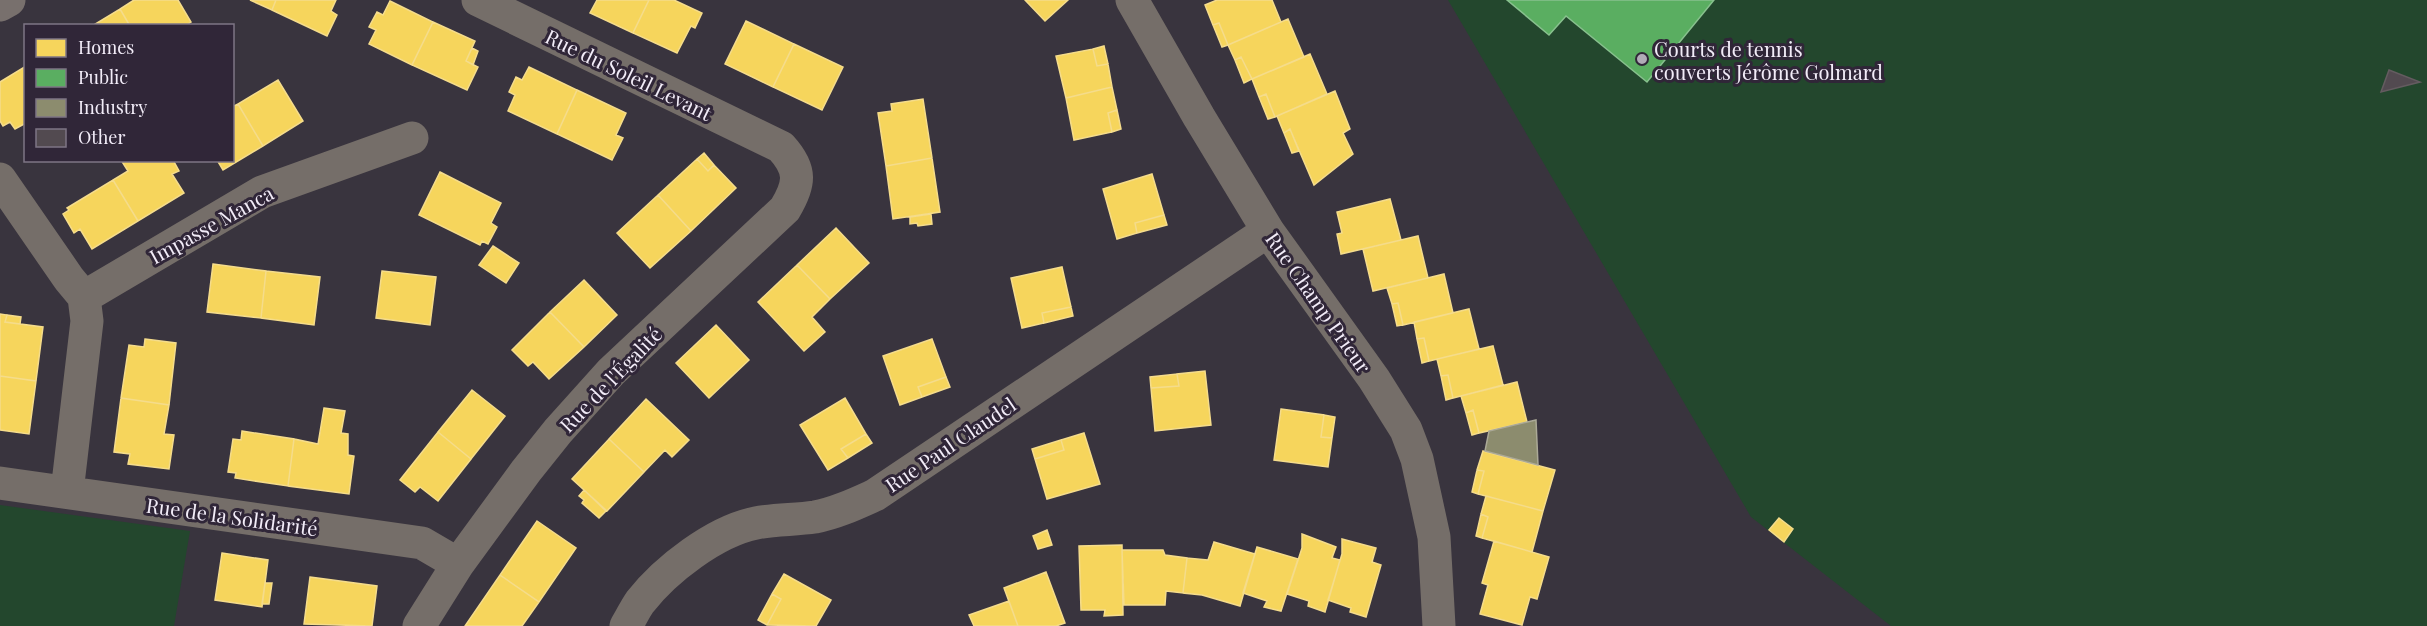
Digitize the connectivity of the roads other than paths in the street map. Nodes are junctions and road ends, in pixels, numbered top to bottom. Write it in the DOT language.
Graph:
graph roads {
  1 [pos="9,0"];
  2 [pos="478,0"];
  3 [pos="1132,0"];
  4 [pos="0,5"];
  5 [pos="412,138"];
  6 [pos="781,147"];
  7 [pos="0,179"];
  8 [pos="1268,231"];
  9 [pos="84,297"];
  10 [pos="0,483"];
  11 [pos="67,492"];
  12 [pos="458,564"];
  13 [pos="419,626"];
  14 [pos="626,626"];
  15 [pos="1439,626"];
  1 -- 4 [label="street"];
  2 -- 6 [label="street, Rue du Soleil Levant"];
  3 -- 8 [label="street, Rue Champ Prieur"];
  5 -- 9 [label="street, Impasse Manca"];
  6 -- 12 [label="street, Rue de l'Égalité"];
  7 -- 9 [label="street"];
  8 -- 14 [label="street, Rue Paul Claudel"];
  8 -- 15 [label="street, Rue Champ Prieur"];
  9 -- 11 [label="street"];
  10 -- 11 [label="street, Rue de la Solidarité"];
  11 -- 12 [label="street, Rue de la Solidarité"];
  12 -- 13 [label="street, Rue de l'Égalité"];
}
